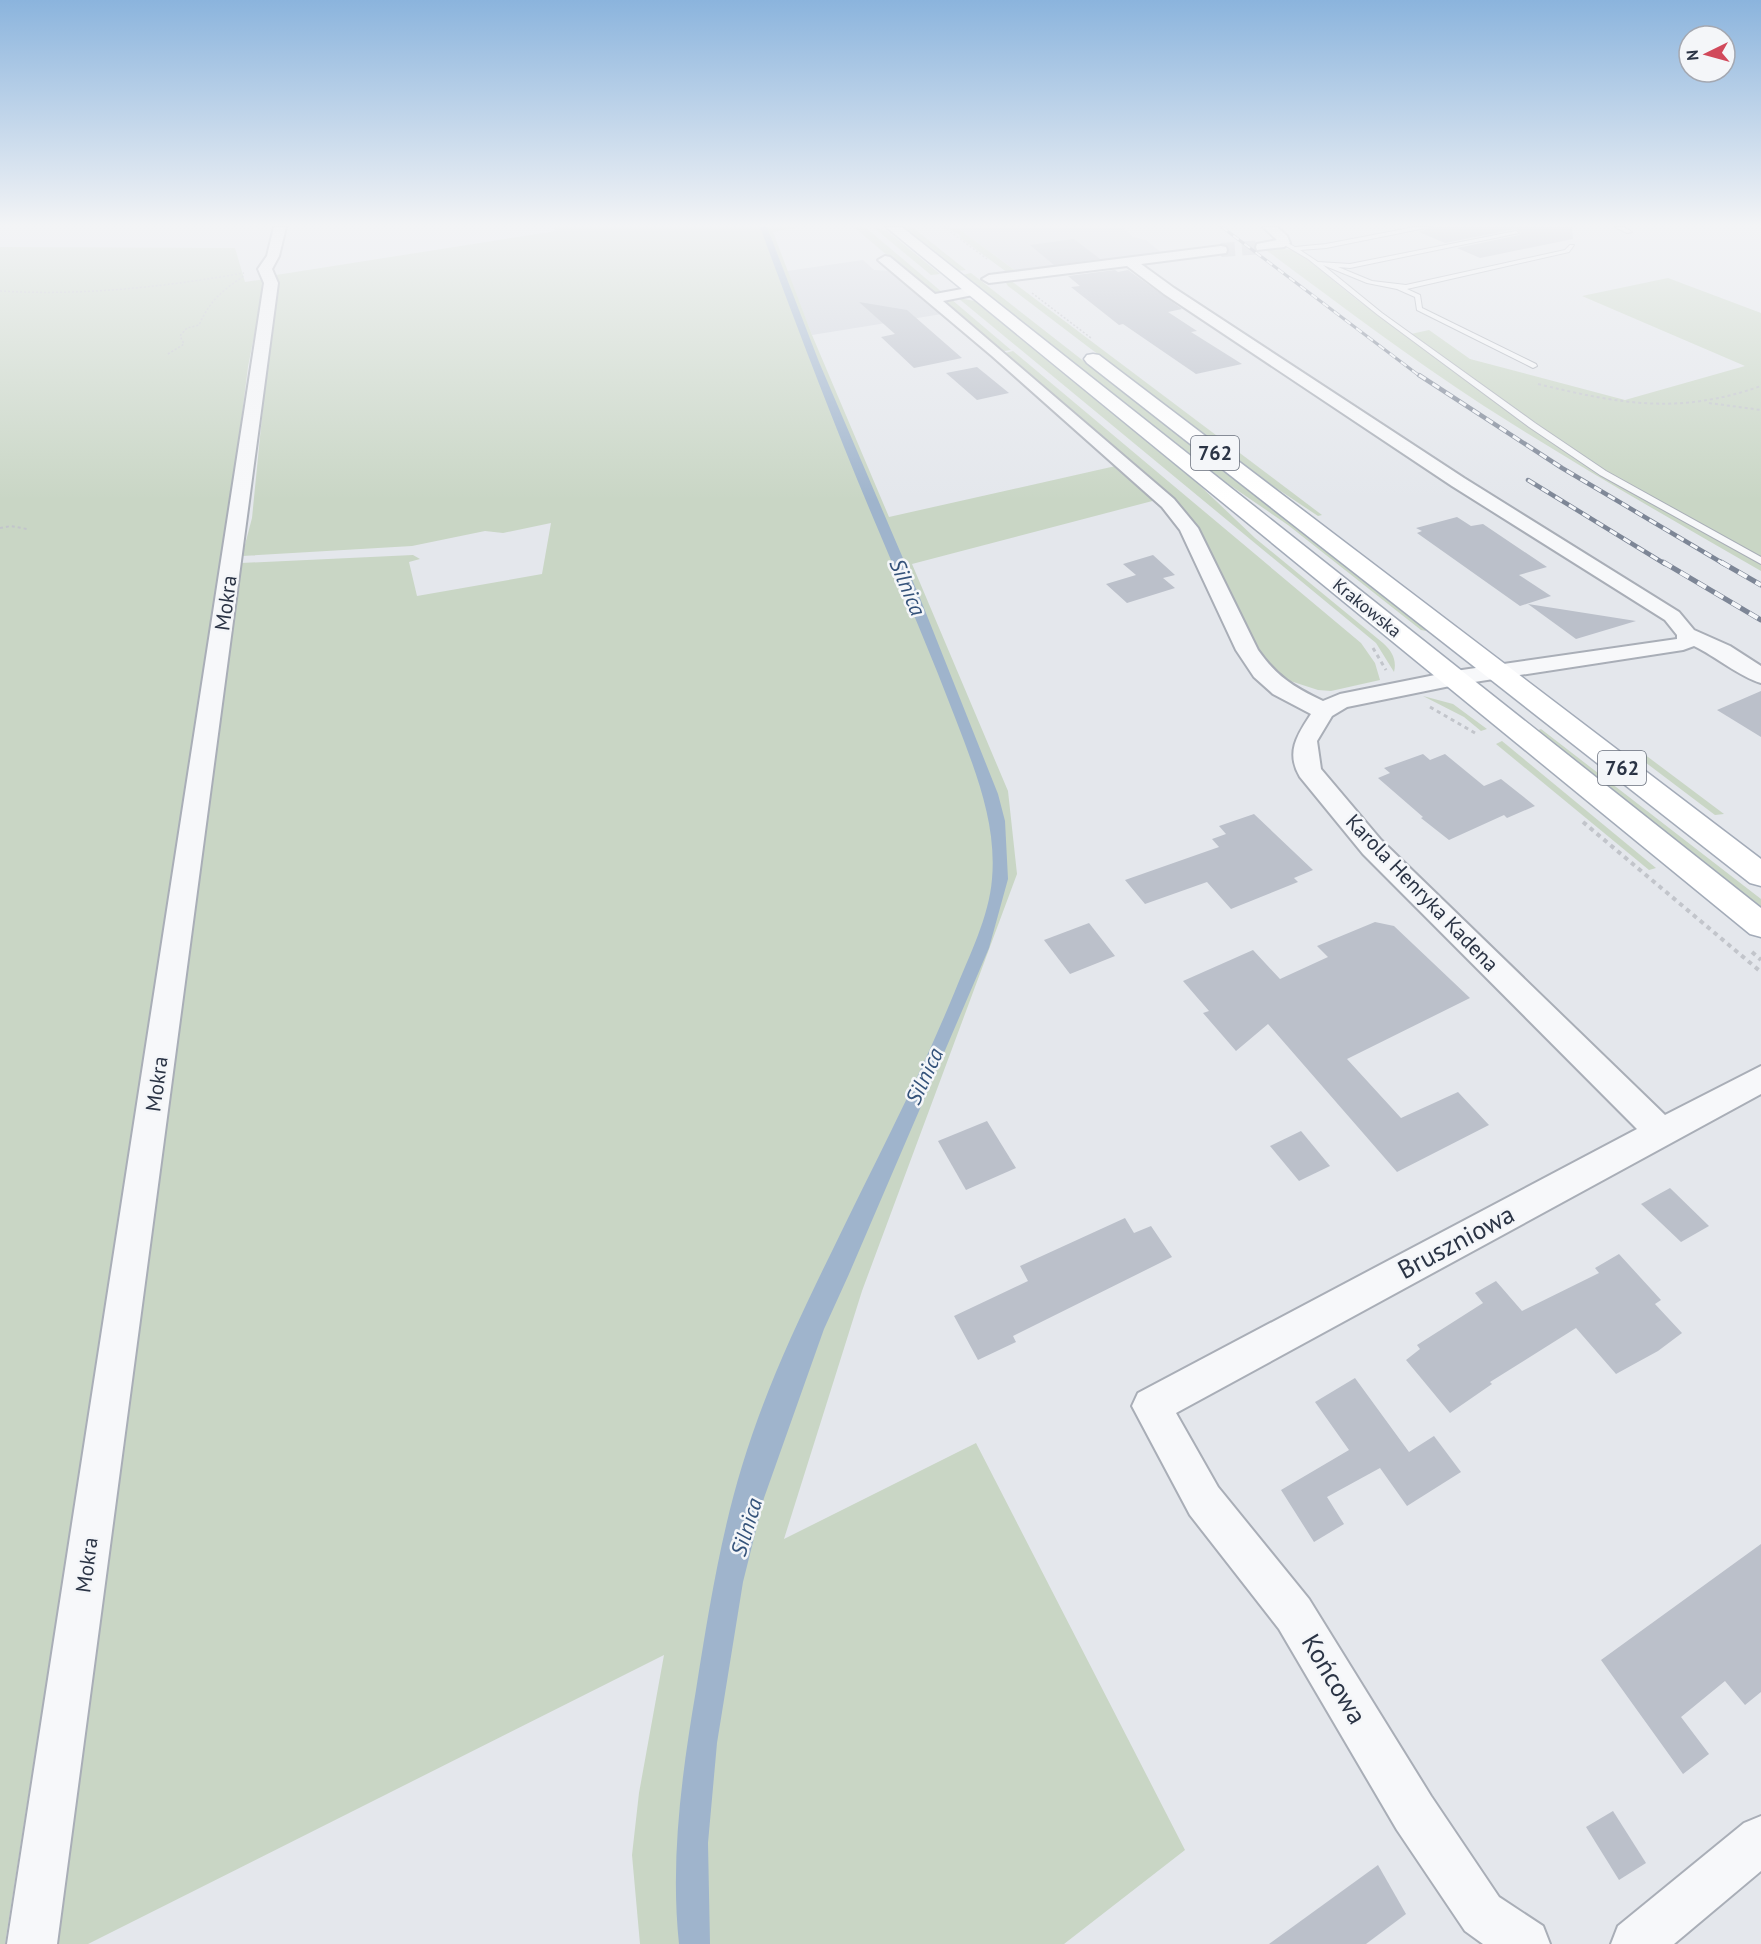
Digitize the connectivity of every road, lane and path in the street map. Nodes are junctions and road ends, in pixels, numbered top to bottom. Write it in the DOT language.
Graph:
graph roads {
  1 [pos="203,318"];
  2 [pos="266,318"];
  3 [pos="953,318"];
  4 [pos="1006,318"];
  5 [pos="1209,318"];
  6 [pos="1386,318"];
  7 [pos="1436,318"];
  8 [pos="1073,344"];
  9 [pos="168,354"];
  10 [pos="1533,366"];
  11 [pos="1531,382"];
  12 [pos="1761,386"];
  13 [pos="1702,402"];
  14 [pos="1761,410"];
  15 [pos="0,528"];
  16 [pos="27,529"];
  17 [pos="1761,561"];
  18 [pos="1688,634"];
  19 [pos="1497,672"];
  20 [pos="1761,676"];
  21 [pos="1455,678"];
  22 [pos="1421,702"];
  23 [pos="1324,711"];
  24 [pos="1476,734"];
  25 [pos="1574,814"];
  26 [pos="1761,875"];
  27 [pos="1761,925"];
  28 [pos="1761,972"];
  29 [pos="1761,1079"];
  30 [pos="1661,1132"];
  31 [pos="1151,1406"];
  32 [pos="1761,1840"];
  33 [pos="32,1944"];
  34 [pos="1525,1944"];
  35 [pos="1636,1944"];
  1 -- 9 [label="path"];
  2 -- 33 [label="street, Mokra"];
  3 -- 23 [label="street"];
  4 -- 21 [label="main road, Krakowska / 762"];
  5 -- 18 [label="street"];
  6 -- 17 [label="lane"];
  7 -- 10 [label="lane"];
  8 -- 19 [label="main road, Krakowska / 762"];
  11 -- 13 [label="path"];
  12 -- 13 [label="path"];
  13 -- 14 [label="path"];
  15 -- 16 [label="path"];
  18 -- 19 [label="street"];
  18 -- 20 [label="street"];
  19 -- 21 [label="street"];
  19 -- 26 [label="main road, Krakowska / 762"];
  21 -- 23 [label="street"];
  21 -- 27 [label="main road, Krakowska / 762"];
  22 -- 24 [label="path"];
  23 -- 30 [label="street, Karola Henryka Kadena"];
  25 -- 28 [label="path"];
  29 -- 30 [label="street, Bruszniowa"];
  30 -- 31 [label="street, Bruszniowa"];
  31 -- 34 [label="street, Końcowa"];
  32 -- 35 [label="street"];
}
